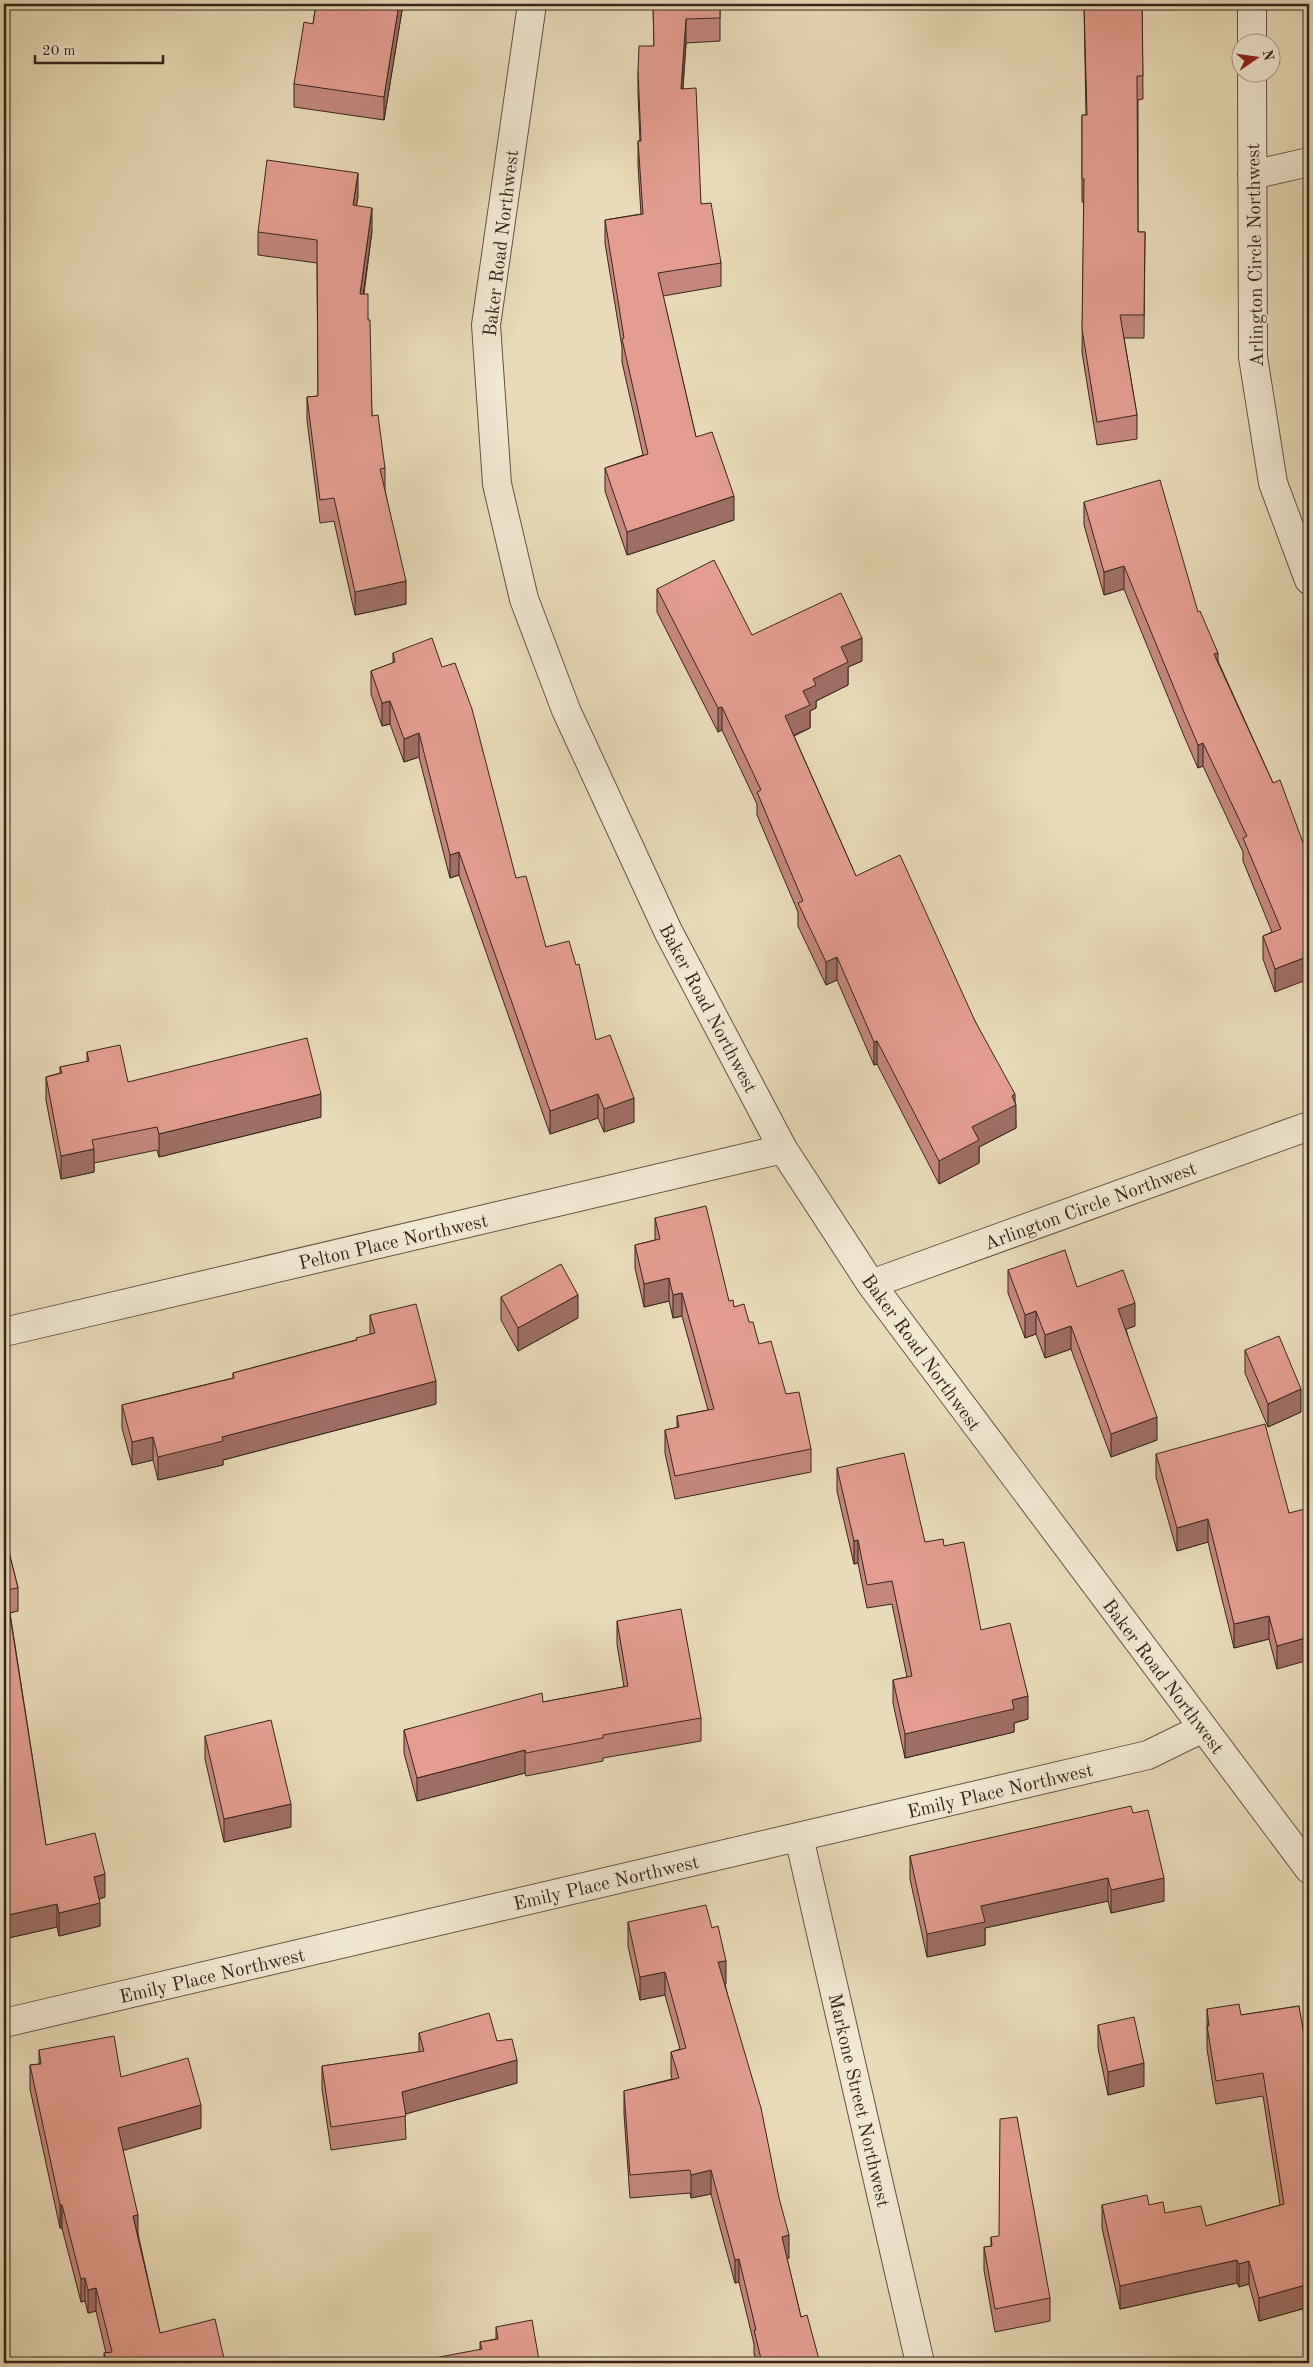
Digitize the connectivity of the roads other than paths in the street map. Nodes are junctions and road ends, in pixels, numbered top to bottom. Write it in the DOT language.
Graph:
graph roads {
  1 [pos="532,4"];
  2 [pos="1252,4"];
  3 [pos="1252,32"];
  4 [pos="1252,82"];
  5 [pos="1309,162"];
  6 [pos="1252,175"];
  7 [pos="1309,580"];
  8 [pos="1309,1126"];
  9 [pos="783,1149"];
  10 [pos="871,1284"];
  11 [pos="4,1332"];
  12 [pos="1203,1728"];
  13 [pos="799,1837"];
  14 [pos="1309,1869"];
  15 [pos="4,2023"];
  16 [pos="920,2363"];
  1 -- 9 [label="street, Baker Road Northwest"];
  2 -- 3 [label="street"];
  4 -- 6 [label="street, Arlington Circle Northwest"];
  5 -- 6 [label="street"];
  6 -- 7 [label="street, Arlington Circle Northwest"];
  8 -- 10 [label="street, Arlington Circle Northwest"];
  9 -- 10 [label="street, Baker Road Northwest"];
  9 -- 11 [label="street, Pelton Place Northwest"];
  10 -- 12 [label="street, Baker Road Northwest"];
  12 -- 13 [label="street, Emily Place Northwest"];
  12 -- 14 [label="street, Baker Road Northwest"];
  13 -- 15 [label="street, Emily Place Northwest"];
  13 -- 16 [label="street, Markone Street Northwest"];
}
